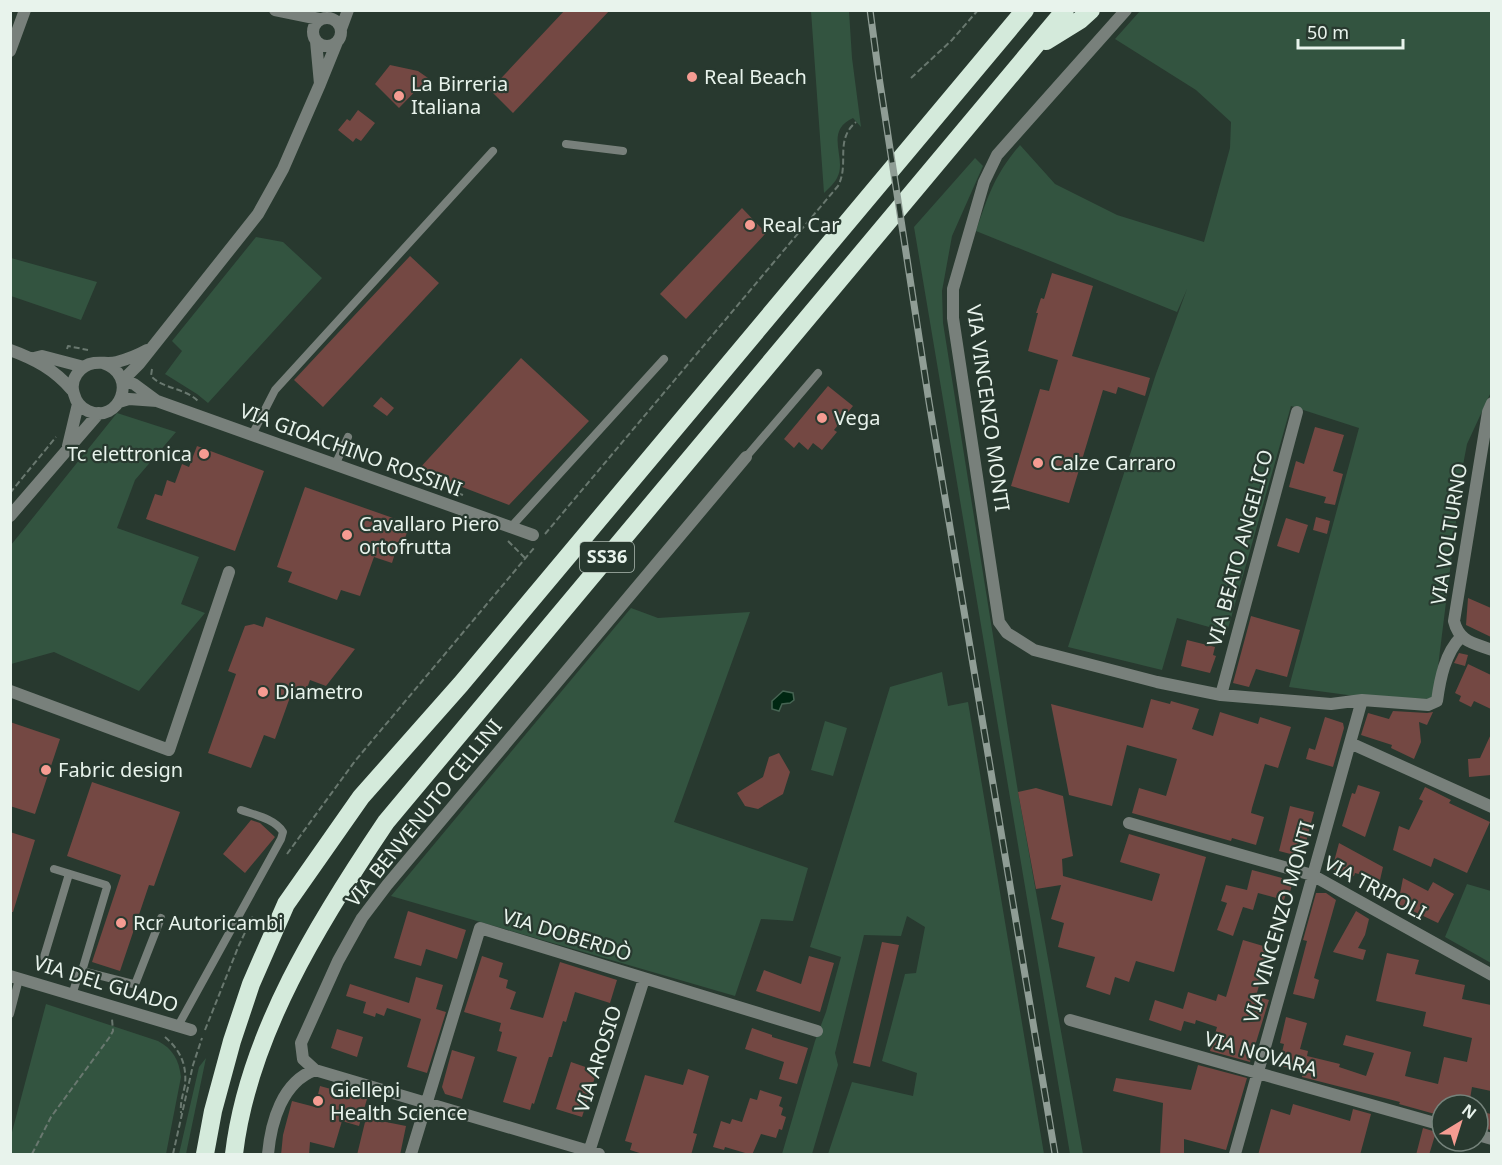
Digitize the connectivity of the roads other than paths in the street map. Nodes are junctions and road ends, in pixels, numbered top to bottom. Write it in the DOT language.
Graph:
graph roads {
  1 [pos="25,10"];
  2 [pos="348,10"];
  3 [pos="1025,10"];
  4 [pos="1065,10"];
  5 [pos="1091,10"];
  6 [pos="1126,10"];
  7 [pos="279,12"];
  8 [pos="326,16"];
  9 [pos="341,29"];
  10 [pos="314,39"];
  11 [pos="337,42"];
  12 [pos="1032,50"];
  13 [pos="10,51"];
  14 [pos="320,84"];
  15 [pos="566,144"];
  16 [pos="493,151"];
  17 [pos="623,151"];
  18 [pos="10,350"];
  19 [pos="149,350"];
  20 [pos="33,358"];
  21 [pos="664,359"];
  22 [pos="103,363"];
  23 [pos="84,366"];
  24 [pos="818,373"];
  25 [pos="122,381"];
  26 [pos="72,390"];
  27 [pos="119,402"];
  28 [pos="157,402"];
  29 [pos="1491,403"];
  30 [pos="78,404"];
  31 [pos="1297,412"];
  32 [pos="99,413"];
  33 [pos="252,435"];
  34 [pos="348,437"];
  35 [pos="68,447"];
  36 [pos="746,457"];
  37 [pos="335,465"];
  38 [pos="10,516"];
  39 [pos="511,527"];
  40 [pos="533,535"];
  41 [pos="229,572"];
  42 [pos="1461,638"];
  43 [pos="1491,650"];
  44 [pos="10,691"];
  45 [pos="1221,695"];
  46 [pos="1362,700"];
  47 [pos="1350,743"];
  48 [pos="1491,807"];
  49 [pos="241,810"];
  50 [pos="1129,823"];
  51 [pos="54,869"];
  52 [pos="69,874"];
  53 [pos="1312,875"];
  54 [pos="161,918"];
  55 [pos="44,957"];
  56 [pos="82,970"];
  57 [pos="1491,975"];
  58 [pos="15,977"];
  59 [pos="644,979"];
  60 [pos="72,995"];
  61 [pos="10,1014"];
  62 [pos="1070,1020"];
  63 [pos="178,1026"];
  64 [pos="191,1030"];
  65 [pos="817,1031"];
  66 [pos="315,1070"];
  67 [pos="1257,1073"];
  68 [pos="426,1102"];
  69 [pos="1430,1122"];
  70 [pos="594,1153"];
  71 [pos="205,1155"];
  72 [pos="234,1155"];
  73 [pos="268,1155"];
  74 [pos="411,1155"];
  75 [pos="1235,1155"];
  1 -- 13 [label="street"];
  2 -- 9 [label="street"];
  3 -- 71 [label="highway, SS36"];
  4 -- 12 [label="highway, SS36"];
  5 -- 12 [label="highway"];
  6 -- 45 [label="street, VIA VINCENZO MONTI"];
  7 -- 8 [label="street"];
  7 -- 10 [label="street"];
  8 -- 9 [label="street"];
  8 -- 10 [label="street"];
  9 -- 11 [label="street"];
  10 -- 11 [label="street"];
  10 -- 14 [label="street"];
  11 -- 14 [label="street"];
  12 -- 72 [label="highway, SS36"];
  14 -- 19 [label="street"];
  15 -- 17 [label="lane"];
  16 -- 33 [label="lane"];
  18 -- 20 [label="street"];
  19 -- 22 [label="street"];
  19 -- 25 [label="street"];
  20 -- 23 [label="street"];
  20 -- 26 [label="street"];
  21 -- 39 [label="lane"];
  22 -- 23 [label="street"];
  22 -- 25 [label="street"];
  23 -- 26 [label="street"];
  24 -- 36 [label="lane"];
  25 -- 27 [label="street"];
  25 -- 28 [label="street, VIA GIOACHINO ROSSINI"];
  26 -- 30 [label="street"];
  27 -- 28 [label="street, VIA GIOACHINO ROSSINI"];
  27 -- 32 [label="street"];
  28 -- 33 [label="street, VIA GIOACHINO ROSSINI"];
  29 -- 42 [label="street, VIA VOLTURNO"];
  30 -- 32 [label="street"];
  30 -- 35 [label="street"];
  31 -- 45 [label="street, VIA BEATO ANGELICO"];
  32 -- 35 [label="street"];
  33 -- 37 [label="street, VIA GIOACHINO ROSSINI"];
  34 -- 37 [label="lane"];
  35 -- 38 [label="street"];
  36 -- 66 [label="street, VIA BENVENUTO CELLINI"];
  37 -- 39 [label="street, VIA GIOACHINO ROSSINI"];
  39 -- 40 [label="street, VIA GIOACHINO ROSSINI"];
  41 -- 44 [label="street"];
  42 -- 43 [label="street"];
  42 -- 46 [label="street, VIA VINCENZO MONTI"];
  45 -- 46 [label="street, VIA VINCENZO MONTI"];
  46 -- 47 [label="street, VIA VINCENZO MONTI"];
  47 -- 48 [label="street"];
  47 -- 53 [label="street, VIA VINCENZO MONTI"];
  49 -- 63 [label="lane"];
  50 -- 53 [label="street, VIA TRIPOLI"];
  51 -- 52 [label="lane"];
  52 -- 55 [label="lane"];
  52 -- 56 [label="lane"];
  53 -- 57 [label="street, VIA TRIPOLI"];
  53 -- 67 [label="street, VIA VINCENZO MONTI"];
  54 -- 56 [label="lane"];
  56 -- 60 [label="lane"];
  58 -- 60 [label="street, VIA DEL GUADO"];
  58 -- 61 [label="lane"];
  59 -- 65 [label="street, VIA DOBERDÒ"];
  59 -- 68 [label="street, VIA DOBERDÒ"];
  59 -- 70 [label="street, VIA AROSIO"];
  60 -- 63 [label="street, VIA DEL GUADO"];
  62 -- 67 [label="street, VIA NOVARA"];
  63 -- 64 [label="street, VIA DEL GUADO"];
  66 -- 68 [label="street"];
  66 -- 73 [label="street"];
  67 -- 69 [label="street, VIA NOVARA"];
  67 -- 75 [label="street, VIA VINCENZO MONTI"];
  68 -- 70 [label="street"];
  68 -- 74 [label="street"];
}
